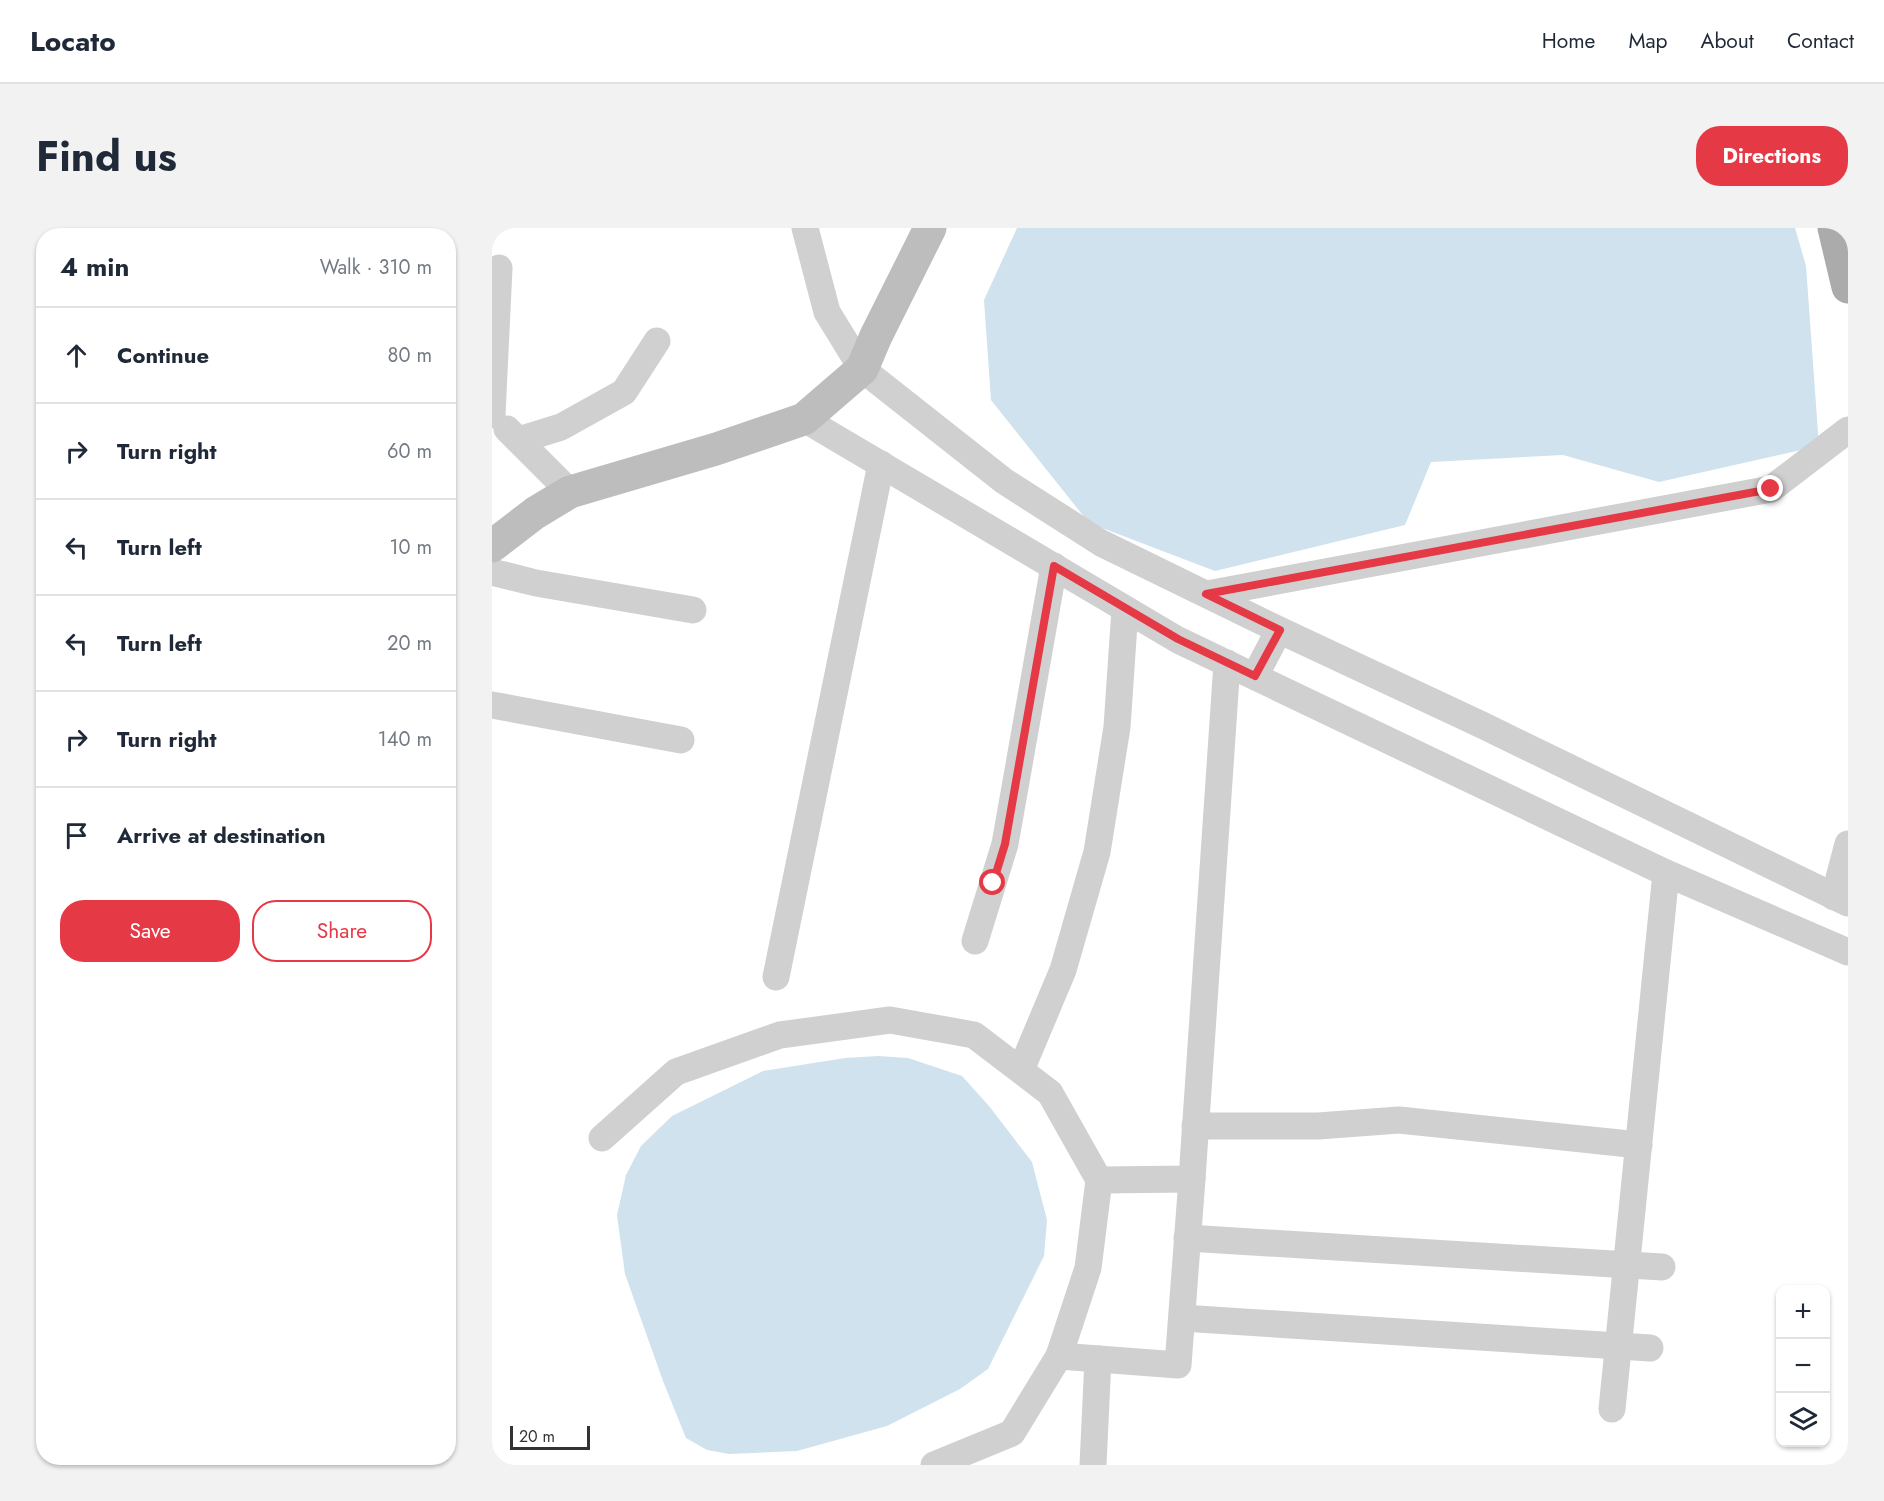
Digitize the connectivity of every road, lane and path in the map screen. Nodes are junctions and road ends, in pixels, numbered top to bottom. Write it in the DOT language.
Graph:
graph roads {
  1 [pos="805,228"];
  2 [pos="930,228"];
  3 [pos="1834,228"];
  4 [pos="499,268"];
  5 [pos="1848,287"];
  6 [pos="657,341"];
  7 [pos="862,369"];
  8 [pos="492,415"];
  9 [pos="804,419"];
  10 [pos="1848,430"];
  11 [pos="519,440"];
  12 [pos="881,464"];
  13 [pos="570,492"];
  14 [pos="492,546"];
  15 [pos="1054,566"];
  16 [pos="492,572"];
  17 [pos="1206,594"];
  18 [pos="1125,609"];
  19 [pos="693,610"];
  20 [pos="1280,630"];
  21 [pos="1227,663"];
  22 [pos="1255,676"];
  23 [pos="492,705"];
  24 [pos="681,740"];
  25 [pos="1848,844"];
  26 [pos="1666,873"];
  27 [pos="1841,900"];
  28 [pos="975,941"];
  29 [pos="1848,952"];
  30 [pos="776,977"];
  31 [pos="1021,1070"];
  32 [pos="1195,1126"];
  33 [pos="602,1138"];
  34 [pos="1639,1145"];
  35 [pos="1192,1179"];
  36 [pos="1100,1180"];
  37 [pos="1187,1238"];
  38 [pos="1627,1264"];
  39 [pos="1662,1267"];
  40 [pos="1182,1318"];
  41 [pos="1618,1346"];
  42 [pos="1650,1348"];
  43 [pos="1059,1356"];
  44 [pos="1098,1359"];
  45 [pos="1612,1409"];
  46 [pos="934,1465"];
  47 [pos="1093,1465"];
  1 -- 7 [label="street"];
  2 -- 7 [label="main road"];
  3 -- 5 [label="main road"];
  4 -- 8 [label="street"];
  6 -- 11 [label="street"];
  7 -- 9 [label="main road"];
  7 -- 17 [label="street"];
  8 -- 11 [label="street"];
  9 -- 12 [label="street"];
  9 -- 13 [label="main road"];
  10 -- 17 [label="street"];
  11 -- 13 [label="street"];
  12 -- 15 [label="street"];
  12 -- 30 [label="street"];
  13 -- 14 [label="main road"];
  15 -- 18 [label="street"];
  15 -- 28 [label="street"];
  16 -- 19 [label="street"];
  17 -- 20 [label="street"];
  18 -- 21 [label="street"];
  18 -- 31 [label="street"];
  20 -- 22 [label="street"];
  20 -- 27 [label="street"];
  21 -- 22 [label="street"];
  21 -- 32 [label="street"];
  22 -- 26 [label="street"];
  23 -- 24 [label="street"];
  25 -- 27 [label="street"];
  26 -- 29 [label="street"];
  26 -- 34 [label="street"];
  31 -- 33 [label="street"];
  31 -- 36 [label="street"];
  32 -- 34 [label="street"];
  32 -- 35 [label="street"];
  34 -- 38 [label="street"];
  35 -- 36 [label="street"];
  35 -- 37 [label="street"];
  36 -- 43 [label="street"];
  37 -- 38 [label="street"];
  37 -- 40 [label="street"];
  38 -- 39 [label="street"];
  38 -- 41 [label="street"];
  40 -- 41 [label="street"];
  40 -- 44 [label="street"];
  41 -- 42 [label="street"];
  41 -- 45 [label="street"];
  43 -- 44 [label="street"];
  43 -- 46 [label="street"];
  44 -- 47 [label="street"];
}
